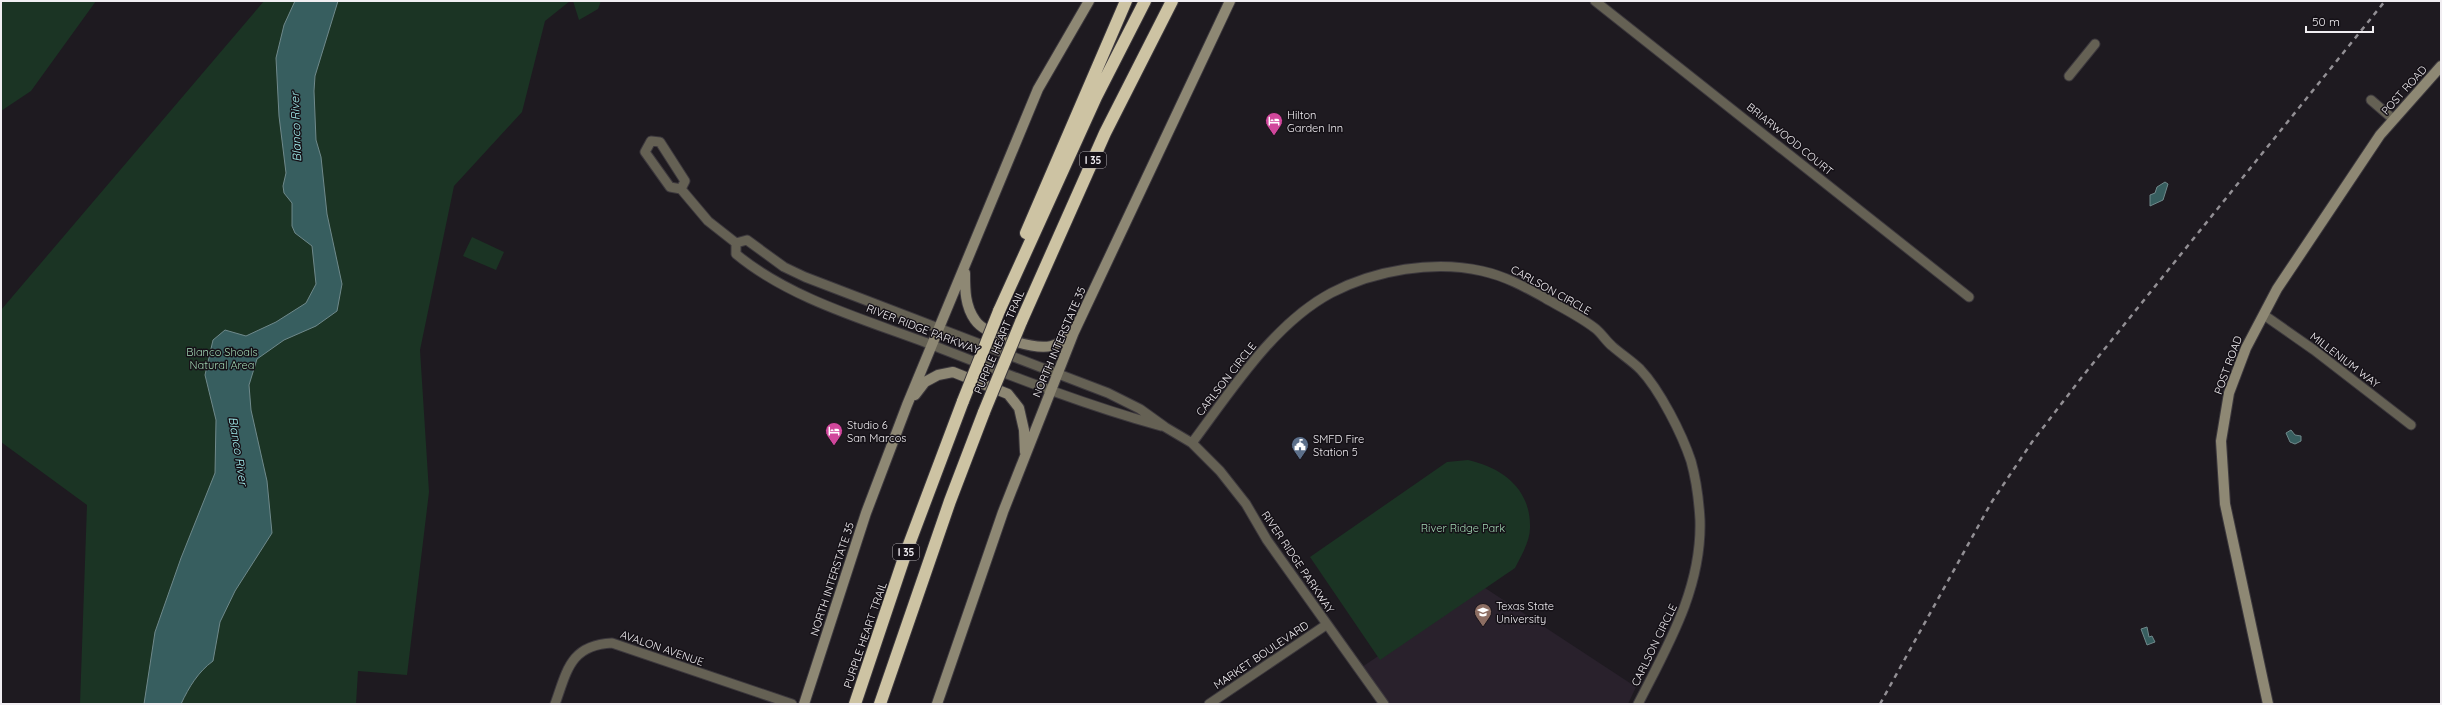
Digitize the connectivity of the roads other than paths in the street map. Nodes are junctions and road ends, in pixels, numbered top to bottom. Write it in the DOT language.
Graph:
graph roads {
  1 [pos="1089,1"];
  2 [pos="1126,1"];
  3 [pos="1145,1"];
  4 [pos="1172,1"];
  5 [pos="1230,1"];
  6 [pos="1595,1"];
  7 [pos="2095,44"];
  8 [pos="2441,66"];
  9 [pos="2070,76"];
  10 [pos="2371,100"];
  11 [pos="2394,119"];
  12 [pos="681,189"];
  13 [pos="736,243"];
  14 [pos="965,269"];
  15 [pos="1969,297"];
  16 [pos="999,311"];
  17 [pos="2264,315"];
  18 [pos="939,330"];
  19 [pos="1074,332"];
  20 [pos="933,345"];
  21 [pos="1058,375"];
  22 [pos="1051,391"];
  23 [pos="907,404"];
  24 [pos="2411,425"];
  25 [pos="1165,427"];
  26 [pos="1192,443"];
  27 [pos="1025,456"];
  28 [pos="1326,625"];
  29 [pos="554,704"];
  30 [pos="792,704"];
  31 [pos="804,704"];
  32 [pos="855,704"];
  33 [pos="880,704"];
  34 [pos="937,704"];
  35 [pos="1209,704"];
  36 [pos="1384,704"];
  37 [pos="1638,704"];
  38 [pos="2268,704"];
  1 -- 14 [label="main road, NORTH INTERSTATE 35"];
  2 -- 16 [label="highway"];
  3 -- 16 [label="highway, PURPLE HEART TRAIL / I 35"];
  4 -- 33 [label="highway, PURPLE HEART TRAIL / I 35, bridge"];
  5 -- 19 [label="main road, NORTH INTERSTATE 35"];
  6 -- 15 [label="street, BRIARWOOD COURT"];
  7 -- 9 [label="street"];
  8 -- 11 [label="main road, POST ROAD"];
  10 -- 11 [label="street"];
  11 -- 17 [label="main road, POST ROAD"];
  12 -- 12 [label="street, RIVER RIDGE PARKWAY"];
  12 -- 13 [label="street, RIVER RIDGE PARKWAY"];
  13 -- 18 [label="street, RIVER RIDGE PARKWAY"];
  13 -- 20 [label="street, RIVER RIDGE PARKWAY"];
  14 -- 18 [label="main road, NORTH INTERSTATE 35"];
  14 -- 19 [label="main road"];
  16 -- 32 [label="highway, PURPLE HEART TRAIL / I 35, bridge"];
  17 -- 24 [label="street, MILLENIUM WAY"];
  17 -- 38 [label="main road, POST ROAD"];
  18 -- 20 [label="main road, NORTH INTERSTATE 35"];
  18 -- 21 [label="street, RIVER RIDGE PARKWAY"];
  19 -- 21 [label="main road, NORTH INTERSTATE 35"];
  20 -- 22 [label="street, RIVER RIDGE PARKWAY"];
  20 -- 23 [label="main road, NORTH INTERSTATE 35"];
  21 -- 22 [label="main road, NORTH INTERSTATE 35"];
  21 -- 25 [label="street, RIVER RIDGE PARKWAY"];
  22 -- 25 [label="street, RIVER RIDGE PARKWAY"];
  22 -- 27 [label="main road, NORTH INTERSTATE 35"];
  23 -- 27 [label="main road"];
  23 -- 31 [label="main road, NORTH INTERSTATE 35"];
  25 -- 26 [label="street, RIVER RIDGE PARKWAY"];
  26 -- 28 [label="street, RIVER RIDGE PARKWAY"];
  26 -- 37 [label="street, CARLSON CIRCLE"];
  27 -- 34 [label="main road, NORTH INTERSTATE 35"];
  28 -- 35 [label="street, MARKET BOULEVARD"];
  28 -- 36 [label="street, RIVER RIDGE PARKWAY"];
  29 -- 30 [label="street, AVALON AVENUE"];
}
